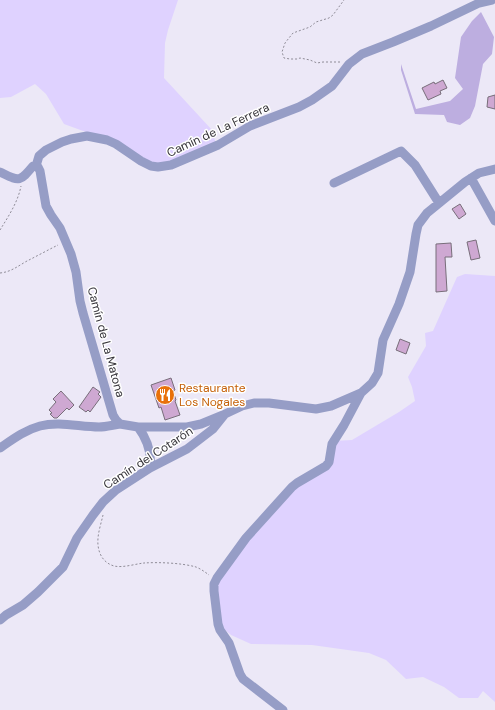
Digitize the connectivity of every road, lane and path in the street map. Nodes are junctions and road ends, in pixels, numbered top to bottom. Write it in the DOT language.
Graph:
graph roads {
  1 [pos="344,0"];
  2 [pos="492,0"];
  3 [pos="334,62"];
  4 [pos="36,166"];
  5 [pos="495,169"];
  6 [pos="0,172"];
  7 [pos="22,178"];
  8 [pos="471,178"];
  9 [pos="334,183"];
  10 [pos="439,203"];
  11 [pos="495,221"];
  12 [pos="0,230"];
  13 [pos="66,241"];
  14 [pos="0,272"];
  15 [pos="361,393"];
  16 [pos="225,414"];
  17 [pos="120,424"];
  18 [pos="138,427"];
  19 [pos="0,448"];
  20 [pos="150,468"];
  21 [pos="103,502"];
  22 [pos="215,581"];
  23 [pos="0,620"];
  24 [pos="283,710"];
  1 -- 3 [label="path"];
  2 -- 4 [label="street, Camín de La Ferrera"];
  4 -- 7 [label="street, Camín de La Ferrera"];
  4 -- 13 [label="street, Camín de La Matona"];
  5 -- 8 [label="street, Camín del Cotarón"];
  6 -- 7 [label="street"];
  7 -- 12 [label="path"];
  8 -- 10 [label="street, Camín del Cotarón"];
  8 -- 11 [label="street"];
  9 -- 10 [label="street"];
  10 -- 15 [label="street, Camín del Cotarón"];
  13 -- 14 [label="path"];
  13 -- 17 [label="street, Camín de La Matona"];
  15 -- 16 [label="street, Camín del Cotarón"];
  15 -- 22 [label="street"];
  16 -- 18 [label="street"];
  16 -- 20 [label="street, Camín del Cotarón"];
  17 -- 18 [label="street"];
  17 -- 19 [label="street"];
  18 -- 20 [label="street"];
  20 -- 21 [label="street, Camín del Cotarón"];
  21 -- 22 [label="path"];
  21 -- 23 [label="street, Camín del Cotarón"];
  22 -- 24 [label="street"];
}
